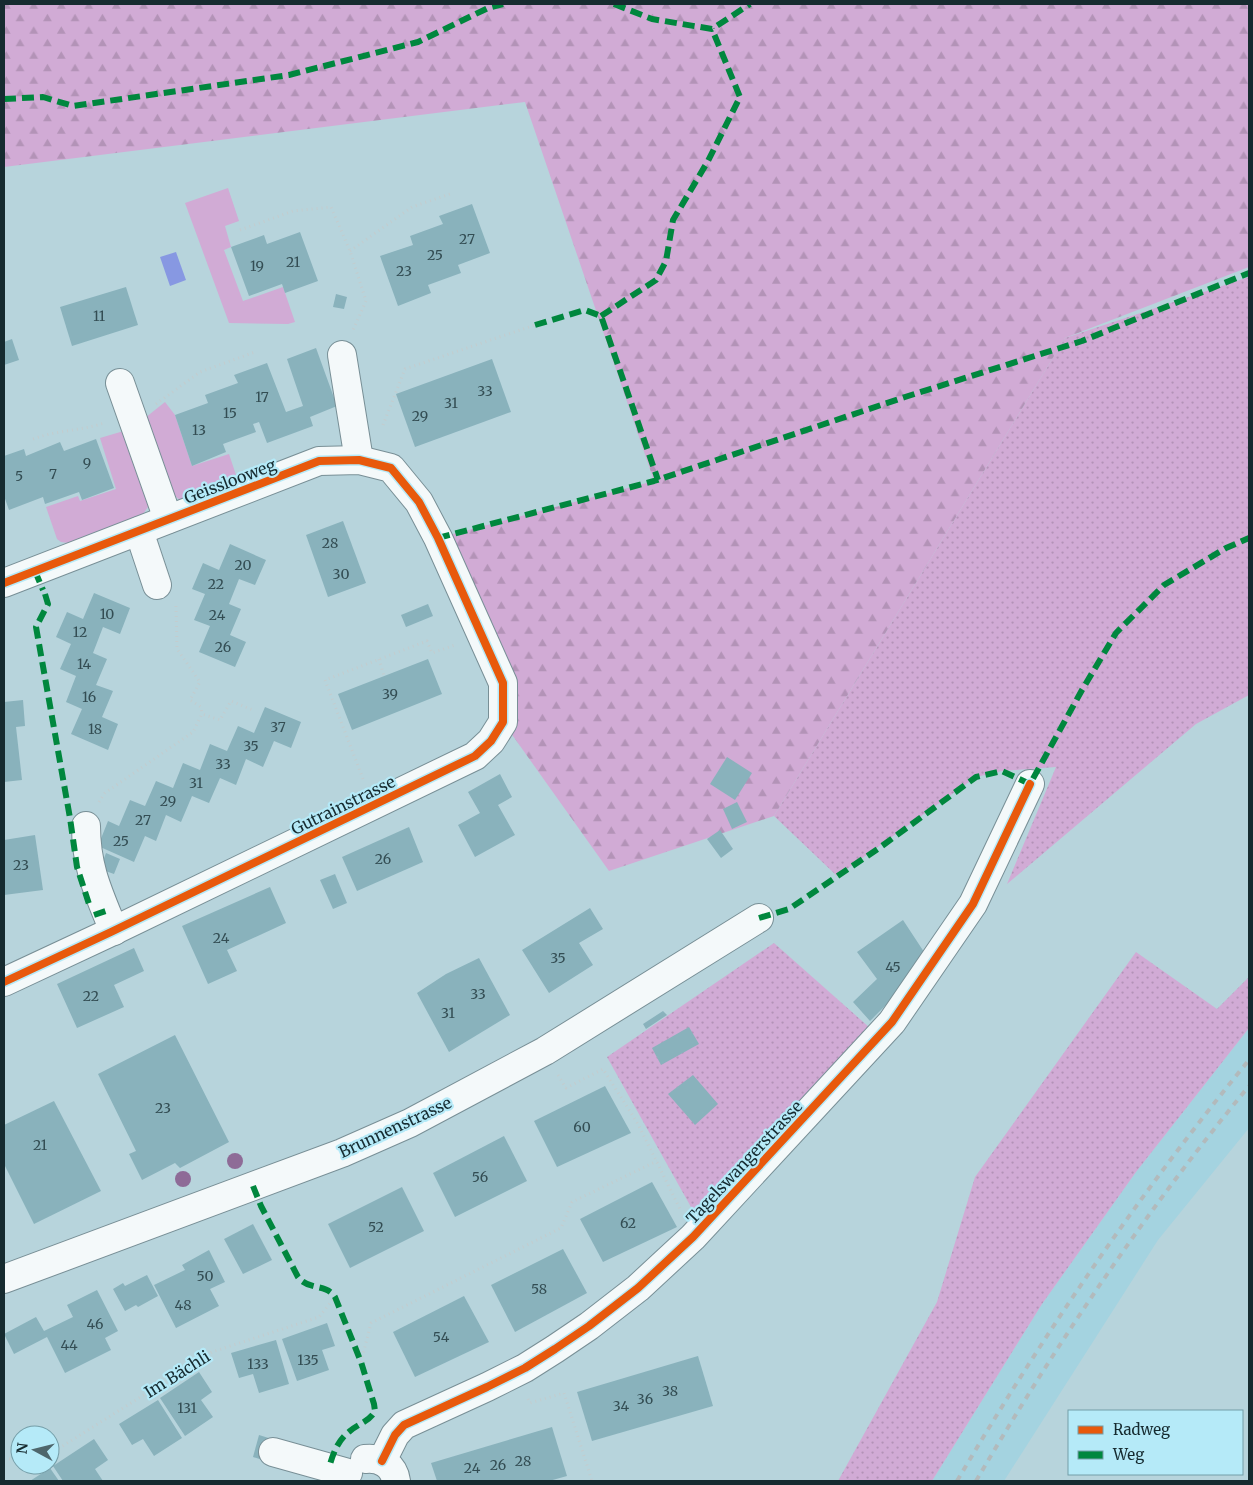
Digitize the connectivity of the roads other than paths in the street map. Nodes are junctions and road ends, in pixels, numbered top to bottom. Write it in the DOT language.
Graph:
graph roads {
  1 [pos="342,355"];
  2 [pos="120,383"];
  3 [pos="364,461"];
  4 [pos="168,519"];
  5 [pos="139,531"];
  6 [pos="438,538"];
  7 [pos="4,583"];
  8 [pos="167,592"];
  9 [pos="1030,784"];
  10 [pos="92,816"];
  11 [pos="759,918"];
  12 [pos="114,931"];
  13 [pos="4,982"];
  14 [pos="4,1279"];
  15 [pos="274,1452"];
  16 [pos="389,1471"];
  17 [pos="347,1477"];
  1 -- 3 [label="street"];
  2 -- 4 [label="street"];
  3 -- 4 [label="street, Geisslooweg"];
  3 -- 6 [label="street, Geisslooweg"];
  4 -- 5 [label="street, Geisslooweg"];
  5 -- 7 [label="street, Geisslooweg"];
  5 -- 8 [label="street"];
  6 -- 12 [label="street, Gutrainstrasse"];
  9 -- 16 [label="street, Tagelswangerstrasse"];
  10 -- 12 [label="street"];
  11 -- 14 [label="street, Brunnenstrasse"];
  12 -- 13 [label="street, Gutrainstrasse"];
  15 -- 17 [label="street"];
  16 -- 17 [label="street"];
}
